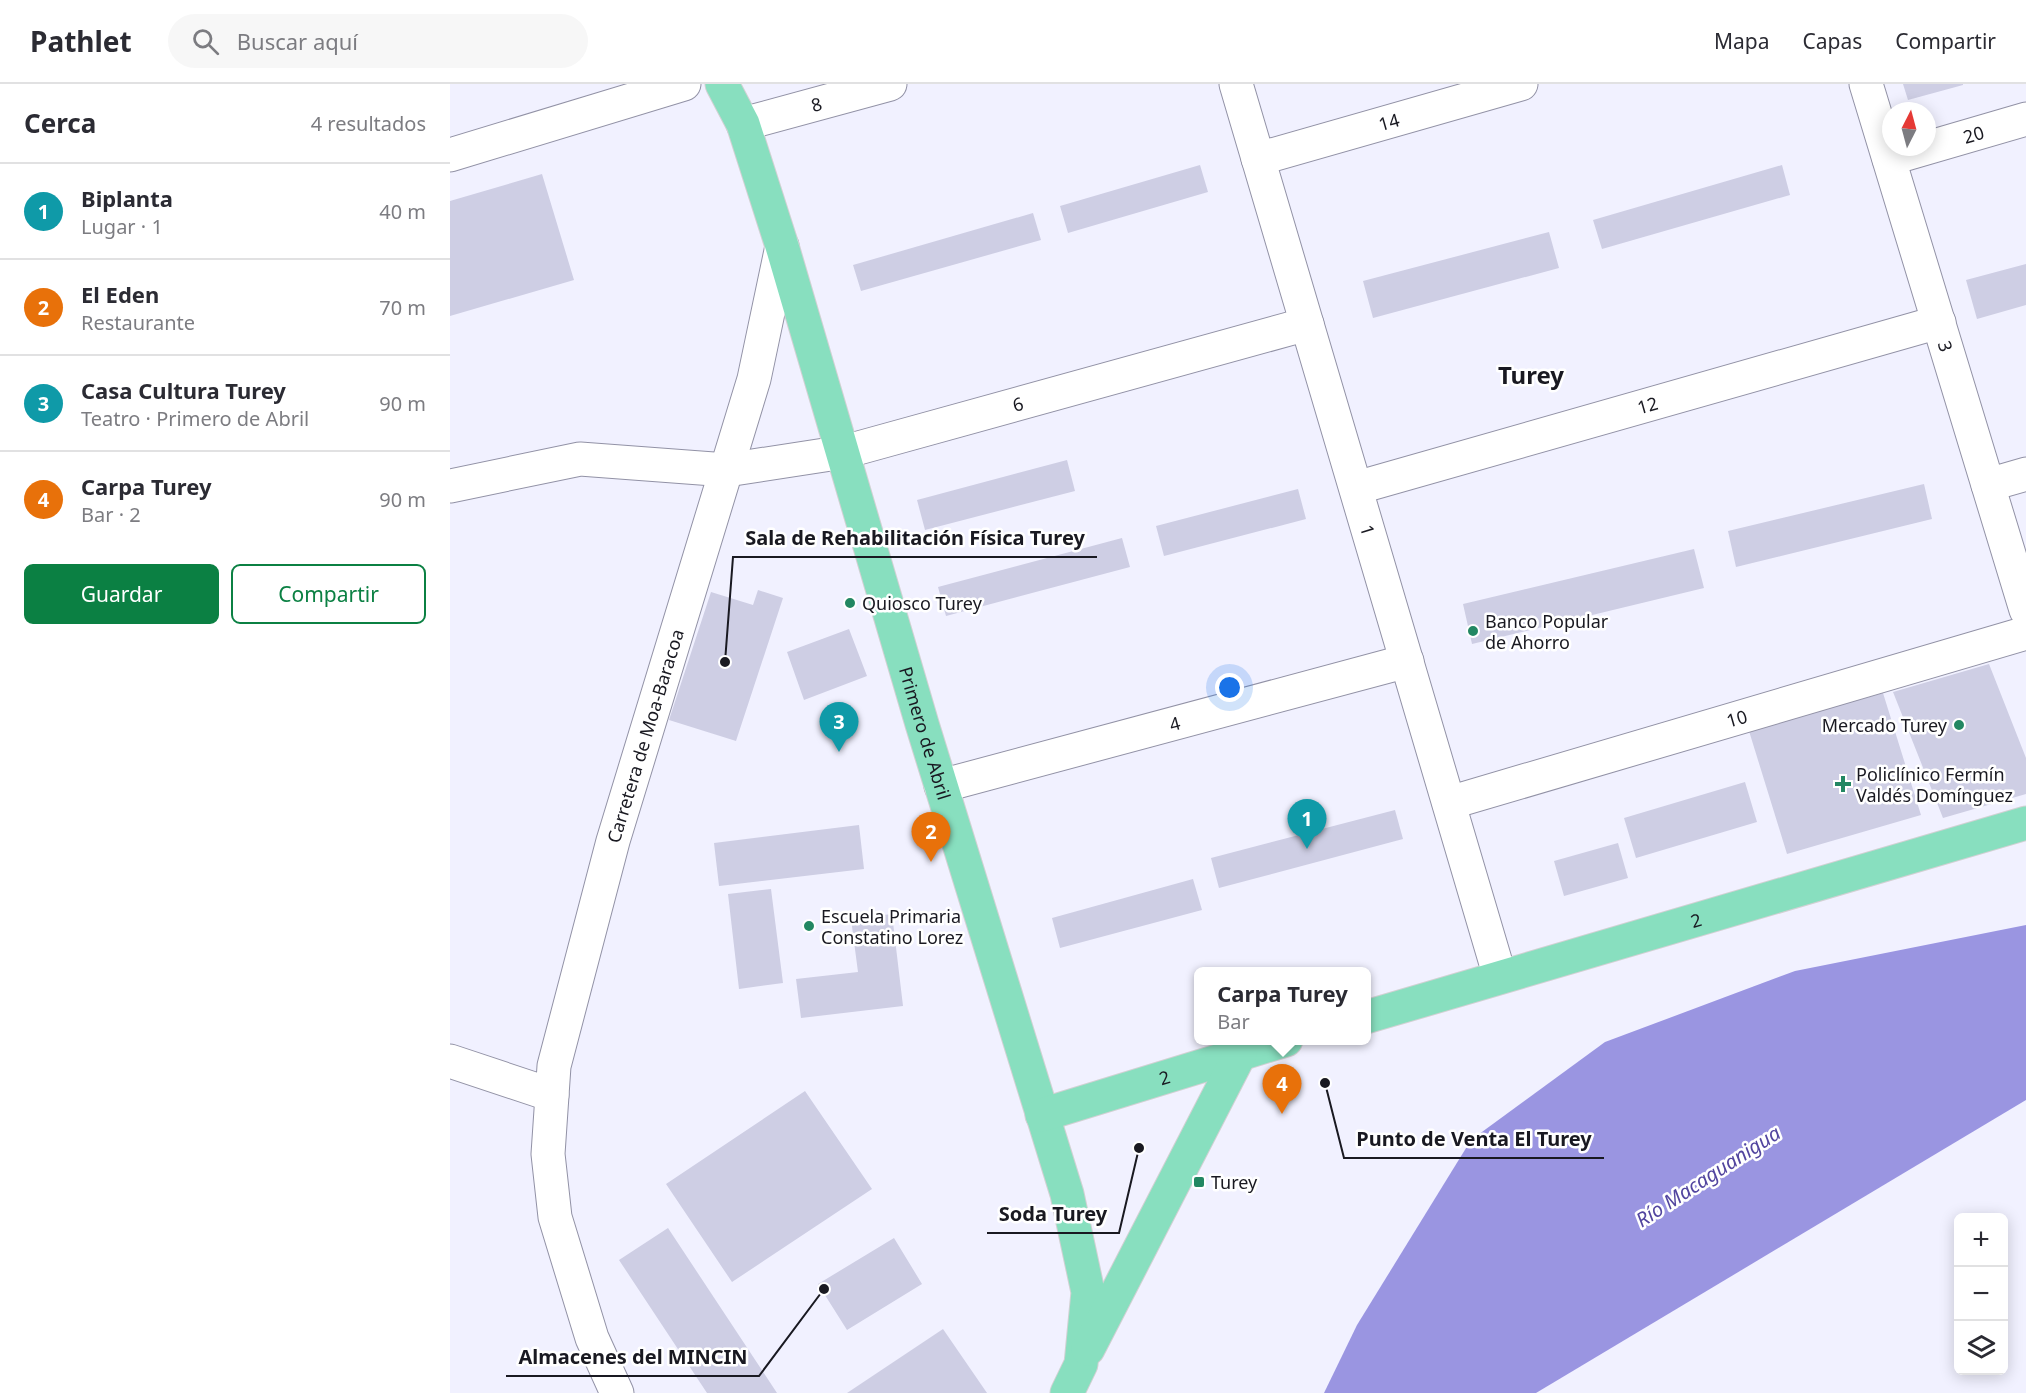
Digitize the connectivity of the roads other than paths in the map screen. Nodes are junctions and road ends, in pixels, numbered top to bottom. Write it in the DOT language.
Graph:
graph roads {
  1 [pos="684,84"];
  2 [pos="722,84"];
  3 [pos="890,84"];
  4 [pos="1236,84"];
  5 [pos="1521,84"];
  6 [pos="1866,84"];
  7 [pos="2026,119"];
  8 [pos="743,124"];
  9 [pos="450,155"];
  10 [pos="1258,159"];
  11 [pos="1889,159"];
  12 [pos="782,246"];
  13 [pos="1939,322"];
  14 [pos="1307,324"];
  15 [pos="844,452"];
  16 [pos="727,470"];
  17 [pos="2026,474"];
  18 [pos="1988,485"];
  19 [pos="450,486"];
  20 [pos="1356,488"];
  21 [pos="2026,610"];
  22 [pos="2026,633"];
  23 [pos="1407,661"];
  24 [pos="941,786"];
  25 [pos="1449,803"];
  26 [pos="2026,823"];
  27 [pos="1500,977"];
  28 [pos="1371,1016"];
  29 [pos="1272,1045"];
  30 [pos="1240,1054"];
  31 [pos="450,1061"];
  32 [pos="552,1095"];
  33 [pos="1042,1115"];
  34 [pos="1074,1379"];
  35 [pos="617,1393"];
  1 -- 9 [label="street"];
  2 -- 8 [label="main road, Carretera de Moa-Baracoa"];
  3 -- 8 [label="street, 8"];
  4 -- 10 [label="street, 1"];
  5 -- 10 [label="street, 14"];
  6 -- 11 [label="street, 3"];
  7 -- 11 [label="street, 20"];
  8 -- 12 [label="main road, Carretera de Moa-Baracoa"];
  10 -- 14 [label="street, 1"];
  11 -- 13 [label="street, 3"];
  12 -- 15 [label="main road, Primero de Abril"];
  12 -- 16 [label="street, Carretera de Moa-Baracoa"];
  13 -- 18 [label="street, 3"];
  13 -- 20 [label="street, 12"];
  14 -- 15 [label="street, 6"];
  14 -- 20 [label="street, 1"];
  15 -- 16 [label="street, 6"];
  15 -- 24 [label="main road, Primero de Abril"];
  16 -- 19 [label="street, 6"];
  16 -- 32 [label="street, Carretera de Moa-Baracoa"];
  17 -- 18 [label="street"];
  18 -- 21 [label="street, 3"];
  20 -- 23 [label="street, 1"];
  22 -- 25 [label="street, 10"];
  23 -- 24 [label="street, 4"];
  23 -- 25 [label="street, 1"];
  24 -- 33 [label="main road, Primero de Abril"];
  25 -- 27 [label="street, 1"];
  26 -- 27 [label="main road, 2"];
  27 -- 28 [label="main road, 2"];
  29 -- 30 [label="main road, 2"];
  30 -- 33 [label="main road, 2"];
  30 -- 34 [label="main road"];
  31 -- 32 [label="street"];
  32 -- 35 [label="street, Carretera de Moa-Baracoa"];
  33 -- 34 [label="main road, Primero de Abril"];
}
